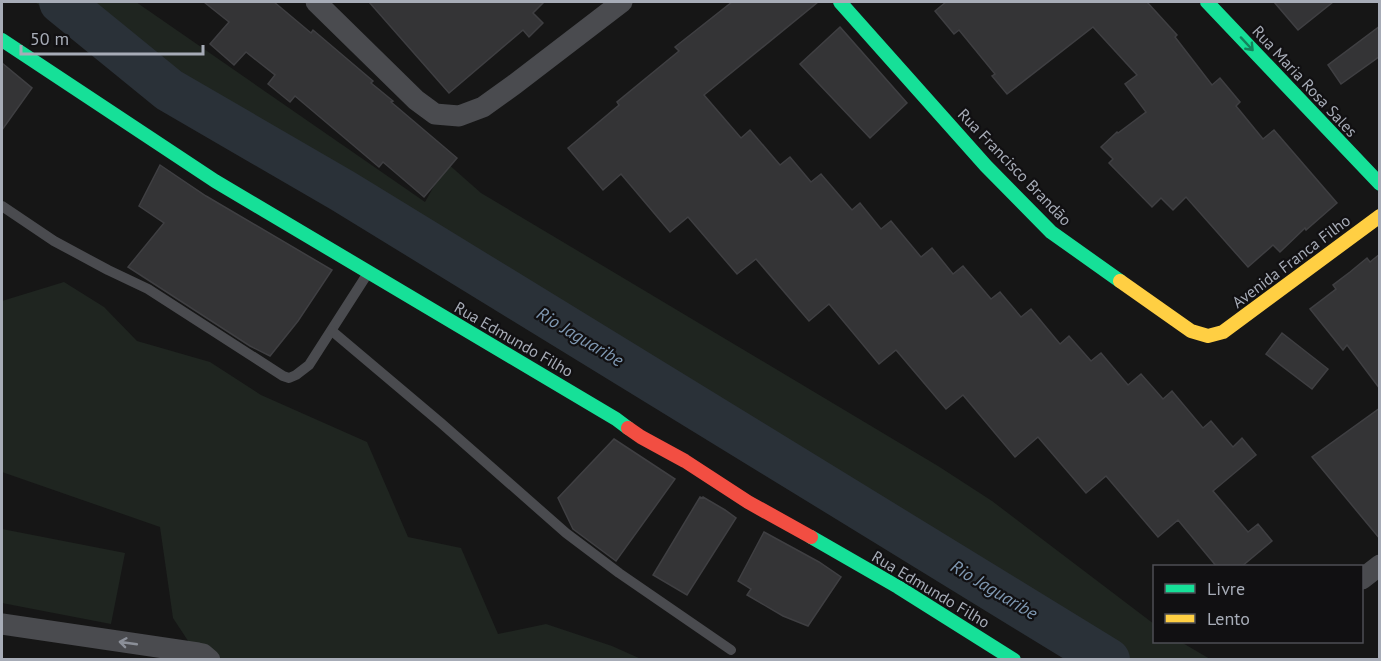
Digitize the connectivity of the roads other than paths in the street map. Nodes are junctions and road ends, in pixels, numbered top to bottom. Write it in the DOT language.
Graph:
graph roads {
  1 [pos="316,2"];
  2 [pos="622,2"];
  3 [pos="840,2"];
  4 [pos="1207,2"];
  5 [pos="2,40"];
  6 [pos="1380,184"];
  7 [pos="2,206"];
  8 [pos="1380,216"];
  9 [pos="368,273"];
  10 [pos="332,331"];
  11 [pos="1223,332"];
  12 [pos="1380,565"];
  13 [pos="1363,578"];
  14 [pos="2,624"];
  15 [pos="731,650"];
  16 [pos="210,660"];
  17 [pos="1014,660"];
  1 -- 2 [label="street"];
  3 -- 11 [label="street, Rua Francisco Brandão"];
  4 -- 6 [label="street, Rua Maria Rosa Sales, one-way"];
  5 -- 9 [label="street, Rua Edmundo Filho"];
  7 -- 10 [label="lane"];
  8 -- 11 [label="street, Avenida Franca Filho"];
  9 -- 10 [label="lane"];
  9 -- 17 [label="street, Rua Edmundo Filho"];
  10 -- 15 [label="lane"];
  12 -- 13 [label="street"];
  16 -- 14 [label="street, one-way"];
}
